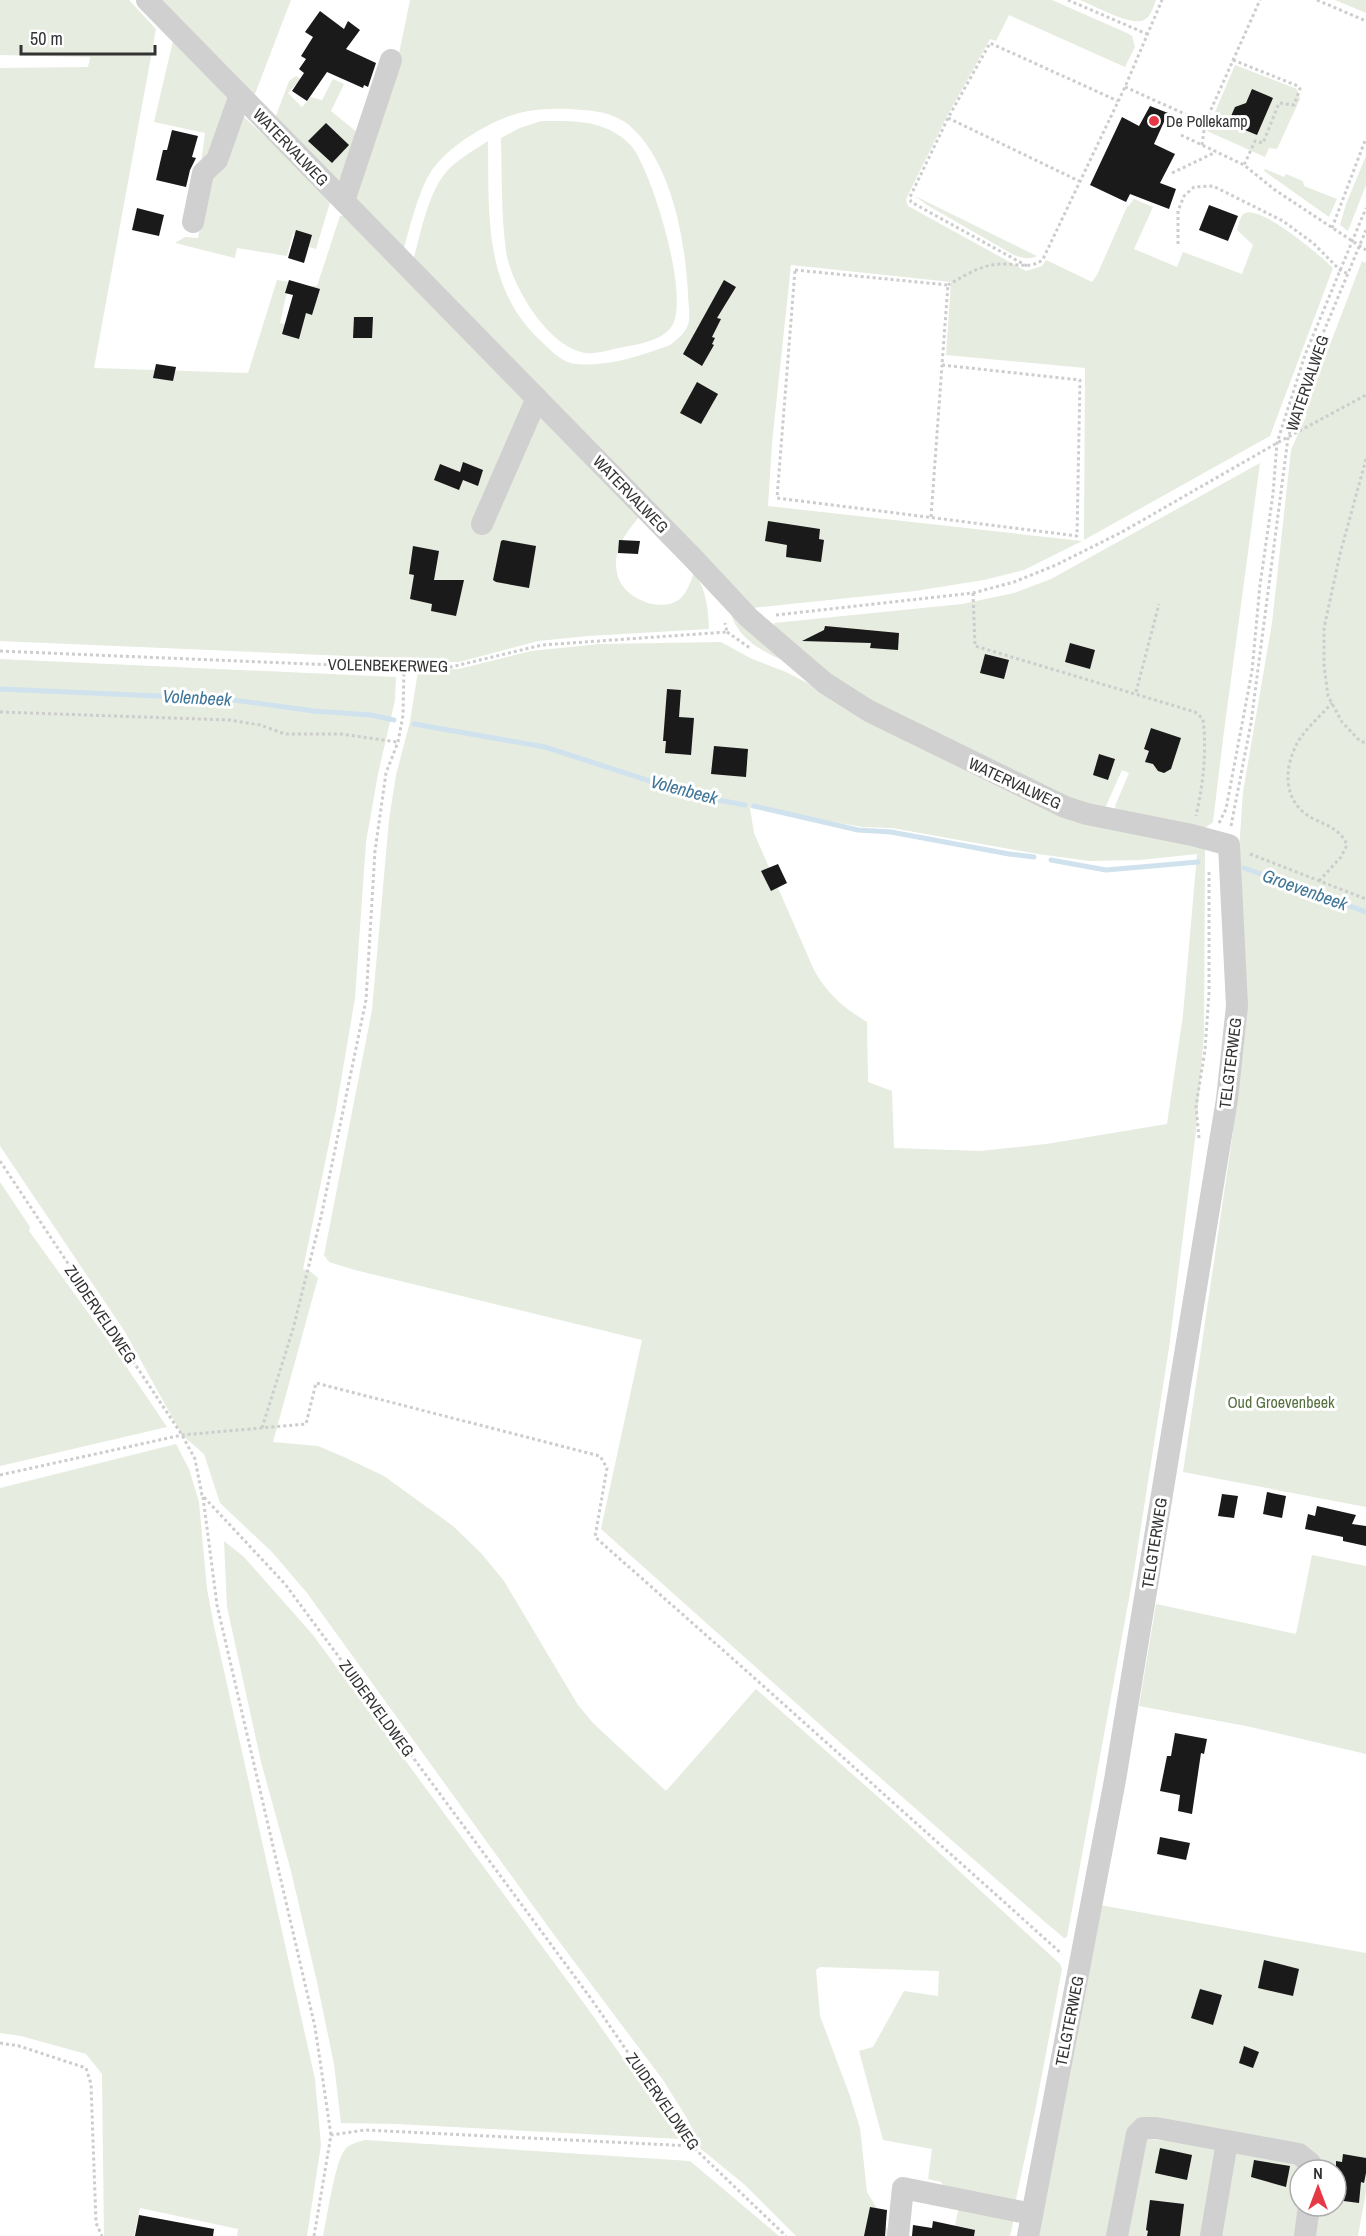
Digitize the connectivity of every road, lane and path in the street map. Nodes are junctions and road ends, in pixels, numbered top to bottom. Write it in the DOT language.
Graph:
graph roads {
  1 [pos="147,0"];
  2 [pos="1068,0"];
  3 [pos="1162,0"];
  4 [pos="1260,0"];
  5 [pos="1317,0"];
  6 [pos="1366,21"];
  7 [pos="1147,33"];
  8 [pos="391,60"];
  9 [pos="1233,60"];
  10 [pos="1125,87"];
  11 [pos="240,95"];
  12 [pos="1118,101"];
  13 [pos="948,118"];
  14 [pos="1205,123"];
  15 [pos="1181,135"];
  16 [pos="1366,138"];
  17 [pos="1202,145"];
  18 [pos="1216,152"];
  19 [pos="1244,165"];
  20 [pos="1172,173"];
  21 [pos="1080,182"];
  22 [pos="344,201"];
  23 [pos="1366,208"];
  24 [pos="193,222"];
  25 [pos="1332,228"];
  26 [pos="1366,230"];
  27 [pos="1352,241"];
  28 [pos="1178,244"];
  29 [pos="1359,245"];
  30 [pos="1366,250"];
  31 [pos="1027,266"];
  32 [pos="1340,270"];
  33 [pos="1348,274"];
  34 [pos="948,285"];
  35 [pos="942,365"];
  36 [pos="1366,394"];
  37 [pos="537,398"];
  38 [pos="1288,438"];
  39 [pos="1277,443"];
  40 [pos="1366,459"];
  41 [pos="931,517"];
  42 [pos="482,524"];
  43 [pos="973,593"];
  44 [pos="1160,604"];
  45 [pos="749,618"];
  46 [pos="725,621"];
  47 [pos="0,651"];
  48 [pos="404,668"];
  49 [pos="1136,692"];
  50 [pos="1332,703"];
  51 [pos="0,712"];
  52 [pos="398,742"];
  53 [pos="1366,743"];
  54 [pos="1211,840"];
  55 [pos="1319,881"];
  56 [pos="1366,899"];
  57 [pos="0,1161"];
  58 [pos="262,1428"];
  59 [pos="182,1434"];
  60 [pos="0,1475"];
  61 [pos="202,1496"];
  62 [pos="1079,1969"];
  63 [pos="0,2043"];
  64 [pos="331,2135"];
  65 [pos="1227,2142"];
  66 [pos="692,2146"];
  67 [pos="1304,2158"];
  68 [pos="1307,2218"];
  69 [pos="1030,2225"];
  70 [pos="102,2236"];
  71 [pos="314,2236"];
  72 [pos="786,2236"];
  73 [pos="898,2236"];
  74 [pos="1117,2236"];
  75 [pos="1210,2236"];
  76 [pos="1305,2236"];
  1 -- 11 [label="street, WATERVALWEG"];
  2 -- 7 [label="path"];
  3 -- 7 [label="path"];
  4 -- 9 [label="path"];
  5 -- 6 [label="path"];
  7 -- 10 [label="path"];
  8 -- 22 [label="street"];
  9 -- 14 [label="path"];
  9 -- 19 [label="path"];
  10 -- 12 [label="path"];
  10 -- 14 [label="path"];
  11 -- 22 [label="street, WATERVALWEG"];
  11 -- 24 [label="street"];
  12 -- 13 [label="path"];
  12 -- 21 [label="path"];
  13 -- 21 [label="path"];
  13 -- 31 [label="path"];
  14 -- 17 [label="path"];
  15 -- 17 [label="path"];
  16 -- 25 [label="path"];
  17 -- 18 [label="path"];
  18 -- 19 [label="path"];
  18 -- 20 [label="path"];
  19 -- 25 [label="path"];
  21 -- 31 [label="path"];
  22 -- 37 [label="street, WATERVALWEG"];
  23 -- 27 [label="path, WATERVALWEG"];
  25 -- 27 [label="path"];
  26 -- 29 [label="path, WATERVALWEG"];
  27 -- 29 [label="path"];
  27 -- 32 [label="path, WATERVALWEG"];
  28 -- 32 [label="path"];
  29 -- 30 [label="path"];
  29 -- 33 [label="path, WATERVALWEG"];
  31 -- 34 [label="path"];
  32 -- 33 [label="path"];
  32 -- 39 [label="path, WATERVALWEG"];
  33 -- 38 [label="path, WATERVALWEG"];
  34 -- 35 [label="path"];
  34 -- 41 [label="path"];
  35 -- 41 [label="path"];
  35 -- 41 [label="path"];
  36 -- 38 [label="path"];
  37 -- 42 [label="street"];
  37 -- 45 [label="street, WATERVALWEG"];
  38 -- 39 [label="path"];
  38 -- 54 [label="path, WATERVALWEG"];
  39 -- 43 [label="path"];
  39 -- 54 [label="path, WATERVALWEG"];
  40 -- 50 [label="path"];
  43 -- 45 [label="path"];
  43 -- 49 [label="path"];
  44 -- 49 [label="path"];
  45 -- 54 [label="street, WATERVALWEG"];
  46 -- 48 [label="path, VOLENBEKERWEG"];
  47 -- 48 [label="path, VOLENBEKERWEG"];
  48 -- 52 [label="path"];
  49 -- 54 [label="path"];
  50 -- 53 [label="path"];
  50 -- 55 [label="path"];
  51 -- 52 [label="path"];
  52 -- 58 [label="path"];
  54 -- 55 [label="path"];
  54 -- 62 [label="street, TELGTERWEG"];
  55 -- 56 [label="path"];
  57 -- 59 [label="path, ZUIDERVELDWEG"];
  58 -- 59 [label="path"];
  58 -- 62 [label="path"];
  59 -- 60 [label="path"];
  59 -- 61 [label="path, ZUIDERVELDWEG"];
  61 -- 64 [label="path"];
  61 -- 66 [label="path, ZUIDERVELDWEG"];
  62 -- 69 [label="street, TELGTERWEG"];
  63 -- 70 [label="path"];
  64 -- 66 [label="path"];
  64 -- 71 [label="path"];
  65 -- 67 [label="street"];
  65 -- 74 [label="street"];
  65 -- 75 [label="street"];
  66 -- 72 [label="path, ZUIDERVELDWEG"];
  68 -- 76 [label="street"];
  69 -- 73 [label="street"];
}
